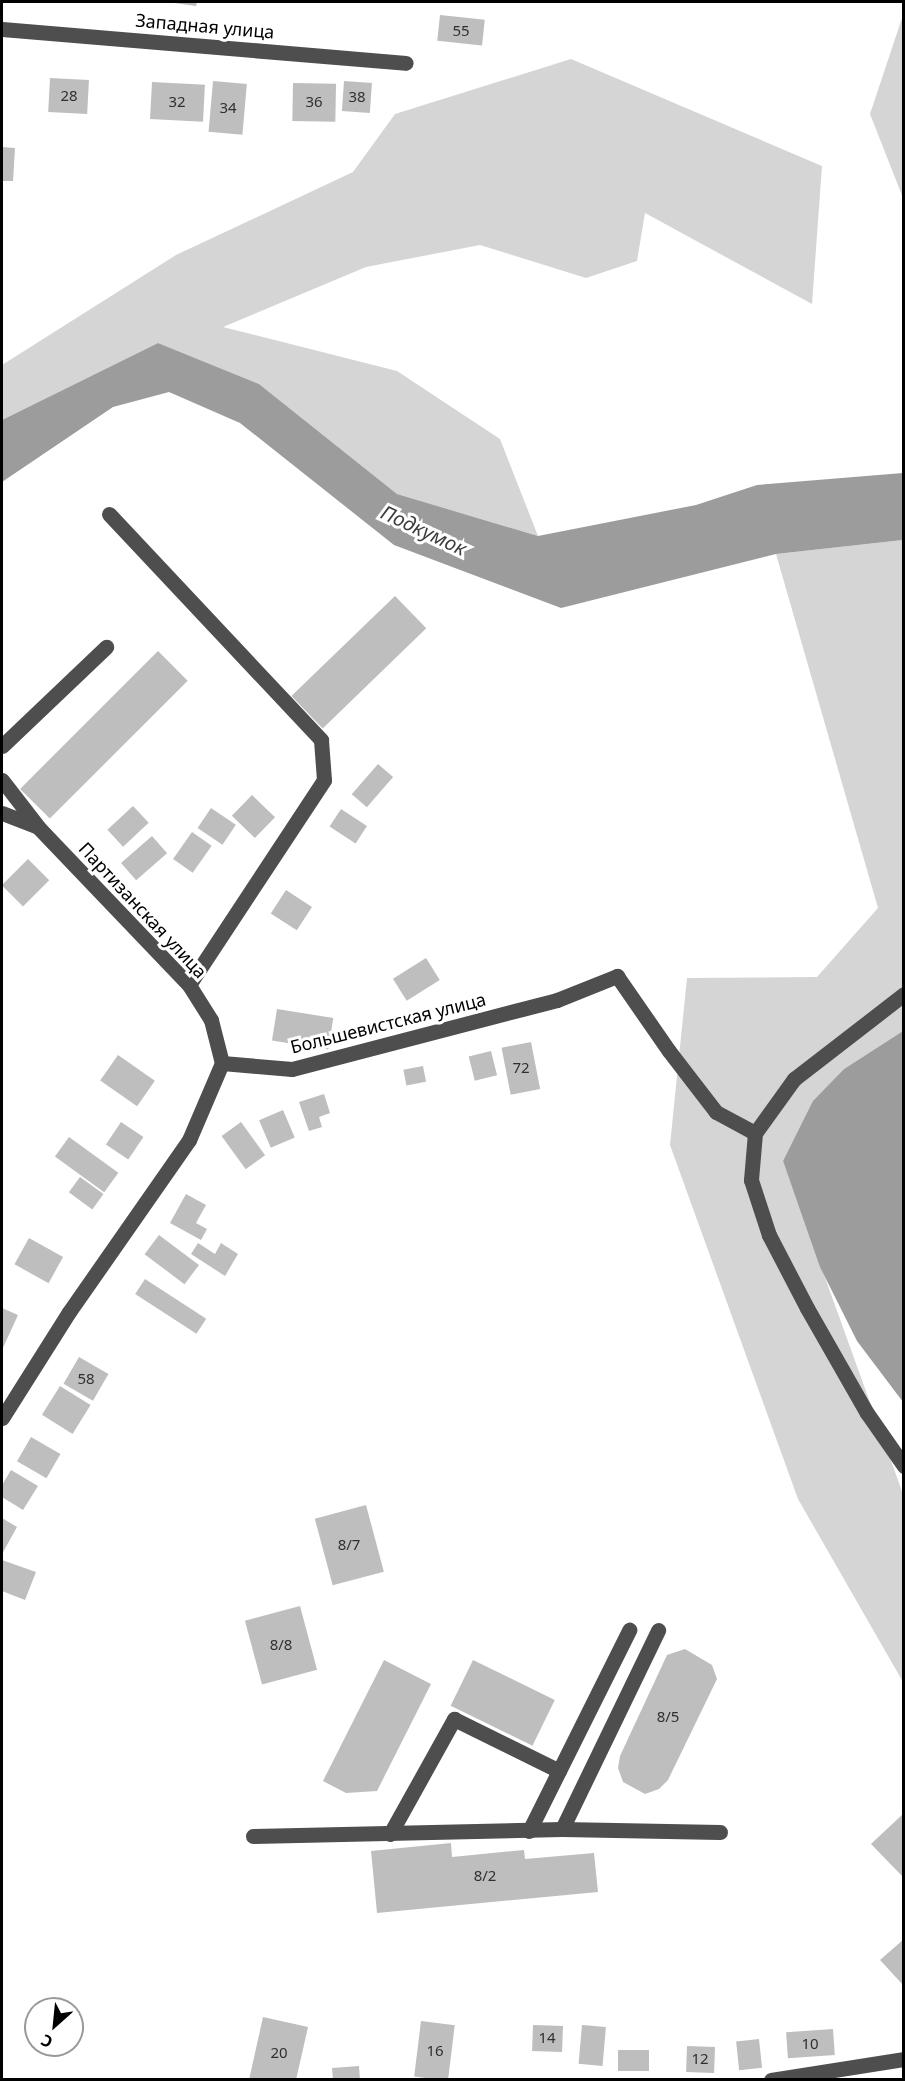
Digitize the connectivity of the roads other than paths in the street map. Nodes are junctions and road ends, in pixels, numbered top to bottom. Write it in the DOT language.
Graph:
graph roads {
  1 [pos="2,28"];
  2 [pos="406,63"];
  3 [pos="109,514"];
  4 [pos="106,647"];
  5 [pos="2,746"];
  6 [pos="2,780"];
  7 [pos="2,813"];
  8 [pos="38,826"];
  9 [pos="189,985"];
  10 [pos="903,994"];
  11 [pos="222,1063"];
  12 [pos="755,1133"];
  13 [pos="2,1418"];
  14 [pos="903,1466"];
  15 [pos="629,1630"];
  16 [pos="658,1630"];
  17 [pos="559,1771"];
  18 [pos="562,1829"];
  19 [pos="529,1831"];
  20 [pos="720,1832"];
  21 [pos="390,1834"];
  22 [pos="253,1836"];
  23 [pos="903,2060"];
  24 [pos="790,2078"];
  25 [pos="771,2079"];
  1 -- 2 [label="street, Западная улица"];
  3 -- 9 [label="street"];
  4 -- 5 [label="street"];
  6 -- 8 [label="street"];
  7 -- 8 [label="street, Партизанская улица"];
  8 -- 9 [label="street, Партизанская улица"];
  9 -- 11 [label="street, Партизанская улица"];
  10 -- 12 [label="street"];
  11 -- 12 [label="street, Большевистская улица"];
  11 -- 13 [label="street"];
  12 -- 14 [label="street"];
  15 -- 17 [label="street"];
  16 -- 18 [label="street"];
  17 -- 19 [label="street"];
  17 -- 21 [label="street"];
  18 -- 19 [label="street"];
  18 -- 20 [label="street"];
  19 -- 21 [label="street"];
  21 -- 22 [label="street"];
  23 -- 24 [label="street"];
  24 -- 25 [label="street"];
}
